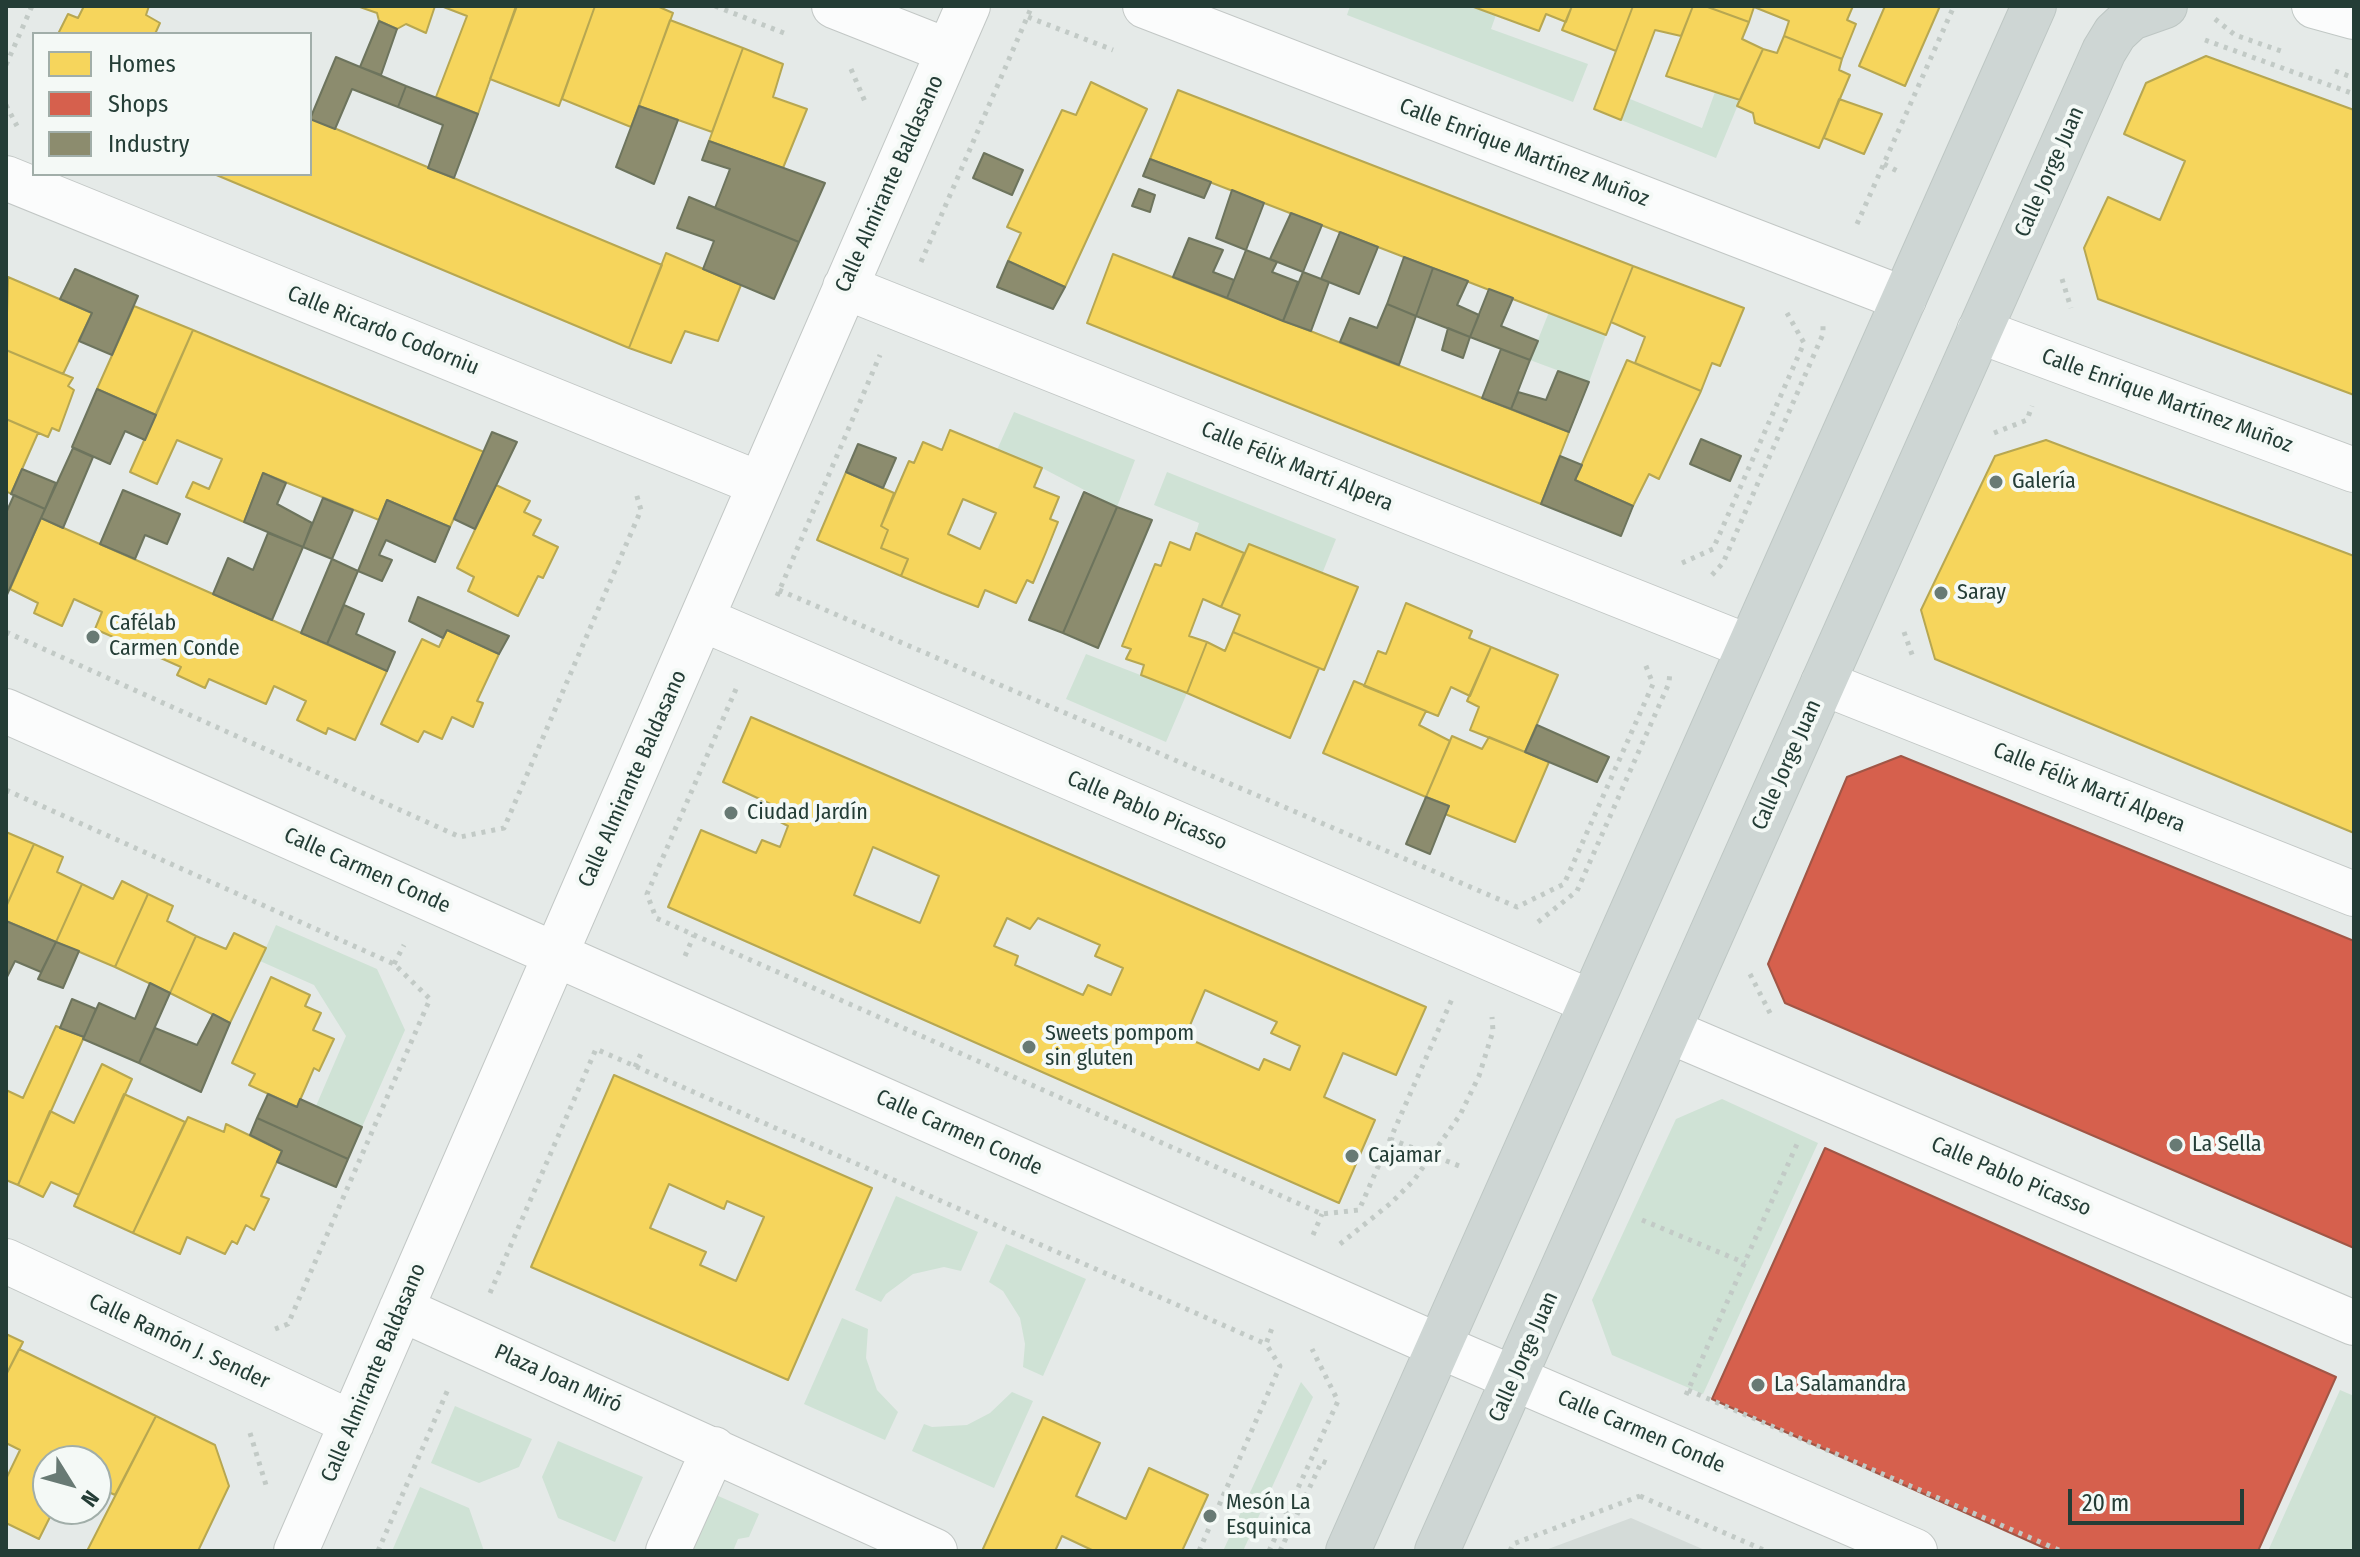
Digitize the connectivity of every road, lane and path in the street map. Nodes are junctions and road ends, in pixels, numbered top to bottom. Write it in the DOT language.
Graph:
graph roads {
  1 [pos="32,6"];
  2 [pos="715,6"];
  3 [pos="834,6"];
  4 [pos="968,6"];
  5 [pos="1032,6"];
  6 [pos="1145,6"];
  7 [pos="1954,6"];
  8 [pos="2034,6"];
  9 [pos="2165,6"];
  10 [pos="2314,6"];
  11 [pos="2347,6"];
  12 [pos="2354,14"];
  13 [pos="2210,16"];
  14 [pos="804,40"];
  15 [pos="2191,46"];
  16 [pos="9,51"];
  17 [pos="948,51"];
  18 [pos="2294,56"];
  19 [pos="6,65"];
  20 [pos="2324,67"];
  21 [pos="2354,78"];
  22 [pos="2354,94"];
  23 [pos="6,105"];
  24 [pos="21,133"];
  25 [pos="1909,160"];
  26 [pos="6,178"];
  27 [pos="1896,188"];
  28 [pos="1856,225"];
  29 [pos="2058,267"];
  30 [pos="1825,269"];
  31 [pos="845,287"];
  32 [pos="1904,299"];
  33 [pos="1789,301"];
  34 [pos="900,309"];
  35 [pos="2071,310"];
  36 [pos="1979,331"];
  37 [pos="2027,420"];
  38 [pos="1981,438"];
  39 [pos="2354,470"];
  40 [pos="760,484"];
  41 [pos="641,510"];
  42 [pos="1713,549"];
  43 [pos="779,590"];
  44 [pos="1675,617"];
  45 [pos="702,619"];
  46 [pos="1899,619"];
  47 [pos="6,632"];
  48 [pos="757,643"];
  49 [pos="1749,647"];
  50 [pos="1919,675"];
  51 [pos="1669,683"];
  52 [pos="1823,683"];
  53 [pos="1653,684"];
  54 [pos="6,711"];
  55 [pos="6,790"];
  56 [pos="2354,894"];
  57 [pos="1497,899"];
  58 [pos="1473,951"];
  59 [pos="556,955"];
  60 [pos="1744,962"];
  61 [pos="1591,1002"];
  62 [pos="1669,1031"];
  63 [pos="596,1049"];
  64 [pos="1760,1070"];
  65 [pos="1798,1140"];
  66 [pos="1585,1222"];
  67 [pos="6,1261"];
  68 [pos="1745,1263"];
  69 [pos="1320,1293"];
  70 [pos="401,1309"];
  71 [pos="2354,1323"];
  72 [pos="288,1324"];
  73 [pos="1266,1344"];
  74 [pos="1439,1346"];
  75 [pos="1280,1366"];
  76 [pos="1515,1378"];
  77 [pos="1688,1390"];
  78 [pos="352,1423"];
  79 [pos="248,1429"];
  80 [pos="1665,1442"];
  81 [pos="714,1449"];
  82 [pos="1322,1461"];
  83 [pos="1640,1496"];
  84 [pos="270,1498"];
  85 [pos="296,1551"];
  86 [pos="668,1551"];
  87 [pos="935,1551"];
  88 [pos="1199,1551"];
  89 [pos="1269,1551"];
  90 [pos="1280,1551"];
  91 [pos="1348,1551"];
  92 [pos="1437,1551"];
  93 [pos="1510,1551"];
  94 [pos="1766,1551"];
  95 [pos="1915,1551"];
  96 [pos="2061,1551"];
  1 -- 16 [label="path"];
  2 -- 14 [label="path"];
  3 -- 17 [label="street"];
  4 -- 17 [label="street, Calle Almirante Baldasano"];
  5 -- 34 [label="path"];
  6 -- 30 [label="street, Calle Enrique Martínez Muñoz"];
  7 -- 28 [label="path"];
  8 -- 32 [label="main road"];
  9 -- 36 [label="main road, Calle Jorge Juan"];
  10 -- 12 [label="street"];
  11 -- 12 [label="street"];
  13 -- 18 [label="path"];
  15 -- 22 [label="path"];
  16 -- 19 [label="path"];
  17 -- 31 [label="street, Calle Almirante Baldasano"];
  20 -- 21 [label="path"];
  23 -- 24 [label="path"];
  25 -- 27 [label="path"];
  26 -- 40 [label="street, Calle Ricardo Codorniu"];
  29 -- 35 [label="path"];
  30 -- 32 [label="street, Calle Enrique Martínez Muñoz"];
  30 -- 44 [label="path"];
  31 -- 34 [label="street, Calle Félix Martí Alpera"];
  31 -- 40 [label="street, Calle Almirante Baldasano"];
  32 -- 49 [label="main road"];
  33 -- 42 [label="path"];
  34 -- 43 [label="path"];
  34 -- 44 [label="street, Calle Félix Martí Alpera"];
  36 -- 39 [label="street, Calle Enrique Martínez Muñoz"];
  36 -- 52 [label="main road, Calle Jorge Juan"];
  37 -- 38 [label="path"];
  40 -- 45 [label="street, Calle Almirante Baldasano"];
  41 -- 47 [label="path"];
  43 -- 48 [label="path"];
  43 -- 57 [label="path"];
  44 -- 49 [label="street, Calle Félix Martí Alpera"];
  44 -- 51 [label="path"];
  45 -- 48 [label="street, Calle Pablo Picasso"];
  45 -- 59 [label="street, Calle Almirante Baldasano"];
  46 -- 50 [label="path"];
  48 -- 58 [label="street, Calle Pablo Picasso"];
  48 -- 58 [label="path"];
  49 -- 61 [label="main road"];
  52 -- 56 [label="street, Calle Félix Martí Alpera"];
  52 -- 62 [label="main road, Calle Jorge Juan"];
  53 -- 57 [label="path"];
  54 -- 59 [label="street, Calle Carmen Conde"];
  55 -- 72 [label="path"];
  57 -- 58 [label="path"];
  58 -- 61 [label="street, Calle Pablo Picasso"];
  59 -- 69 [label="street, Calle Carmen Conde"];
  59 -- 70 [label="street, Calle Almirante Baldasano"];
  60 -- 64 [label="path"];
  61 -- 74 [label="main road"];
  62 -- 64 [label="street, Calle Pablo Picasso"];
  62 -- 66 [label="main road, Calle Jorge Juan"];
  63 -- 73 [label="path"];
  64 -- 71 [label="street, Calle Pablo Picasso"];
  65 -- 68 [label="path"];
  66 -- 68 [label="path"];
  66 -- 76 [label="main road, Calle Jorge Juan"];
  67 -- 78 [label="street, Calle Ramón J. Sender"];
  68 -- 77 [label="path"];
  69 -- 74 [label="street, Calle Carmen Conde"];
  69 -- 89 [label="path"];
  70 -- 78 [label="street, Calle Almirante Baldasano"];
  70 -- 81 [label="street, Plaza Joan Miró"];
  74 -- 76 [label="street, Calle Carmen Conde"];
  74 -- 91 [label="main road"];
  75 -- 88 [label="path"];
  76 -- 80 [label="street, Calle Carmen Conde"];
  76 -- 92 [label="main road, Calle Jorge Juan"];
  77 -- 80 [label="path"];
  77 -- 96 [label="path"];
  78 -- 85 [label="street, Calle Almirante Baldasano"];
  79 -- 84 [label="path"];
  80 -- 83 [label="path"];
  80 -- 95 [label="street, Calle Carmen Conde"];
  81 -- 86 [label="street"];
  81 -- 87 [label="street, Plaza Joan Miró"];
  82 -- 90 [label="path"];
  83 -- 93 [label="path"];
  83 -- 94 [label="path"];
}
